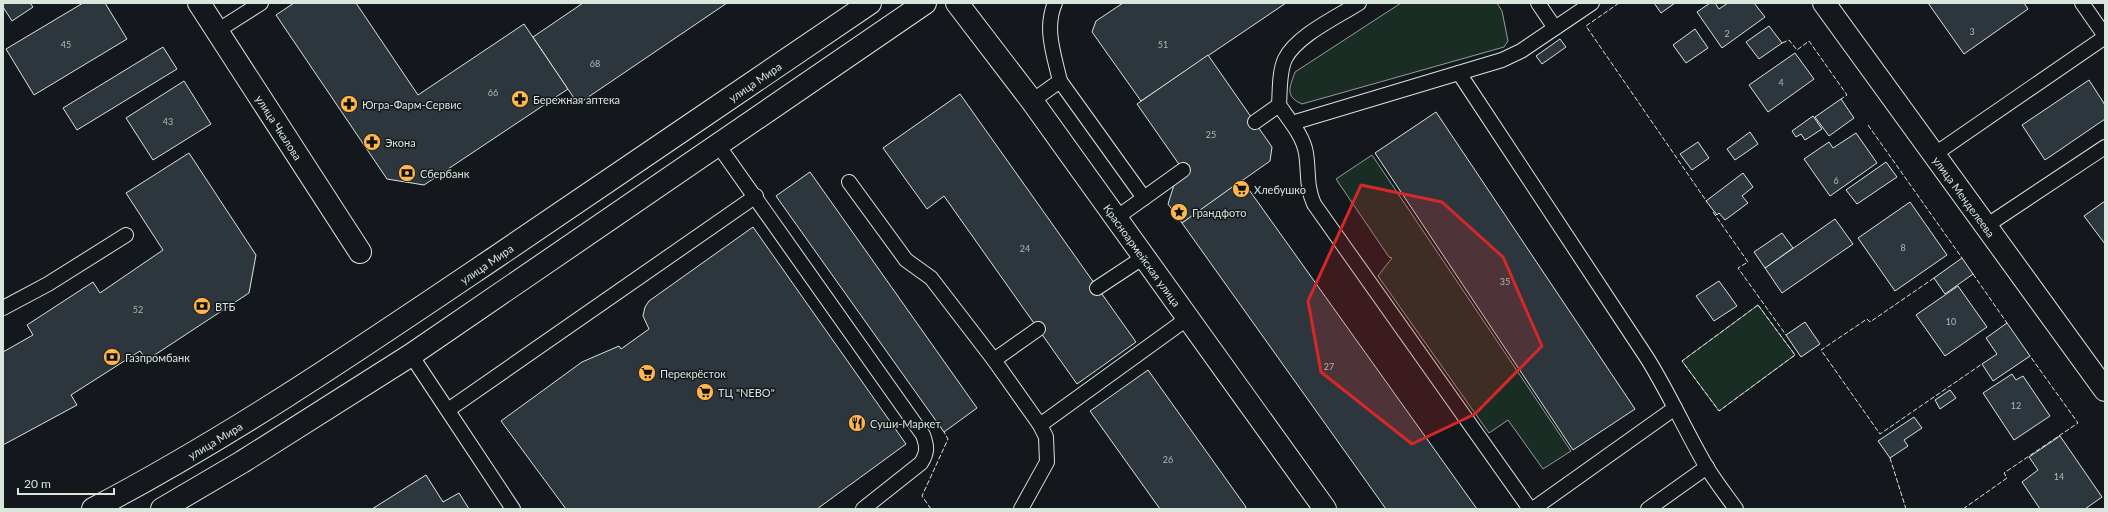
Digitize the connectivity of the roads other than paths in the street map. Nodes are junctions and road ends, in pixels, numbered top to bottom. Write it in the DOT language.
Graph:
graph roads {
  1 [pos="199,3"];
  2 [pos="261,3"];
  3 [pos="870,3"];
  4 [pos="925,3"];
  5 [pos="958,3"];
  6 [pos="1055,3"];
  7 [pos="1358,3"];
  8 [pos="1538,3"];
  9 [pos="1592,3"];
  10 [pos="1824,3"];
  11 [pos="2082,3"];
  12 [pos="1555,28"];
  13 [pos="217,31"];
  14 [pos="2105,37"];
  15 [pos="1459,73"];
  16 [pos="1060,81"];
  17 [pos="1032,101"];
  18 [pos="1279,105"];
  19 [pos="1255,122"];
  20 [pos="1292,123"];
  21 [pos="718,145"];
  22 [pos="2105,147"];
  23 [pos="1934,154"];
  24 [pos="1183,170"];
  25 [pos="849,182"];
  26 [pos="756,196"];
  27 [pos="1144,198"];
  28 [pos="1116,218"];
  29 [pos="1986,226"];
  30 [pos="126,235"];
  31 [pos="360,252"];
  32 [pos="1144,257"];
  33 [pos="1097,288"];
  34 [pos="3,308"];
  35 [pos="1188,318"];
  36 [pos="392,327"];
  37 [pos="1038,329"];
  38 [pos="411,355"];
  39 [pos="994,360"];
  40 [pos="2105,390"];
  41 [pos="1675,408"];
  42 [pos="448,410"];
  43 [pos="1040,425"];
  44 [pos="1707,467"];
  45 [pos="93,509"];
  46 [pos="162,509"];
  47 [pos="513,509"];
  48 [pos="863,509"];
  49 [pos="1021,509"];
  50 [pos="1325,509"];
  51 [pos="1530,509"];
  52 [pos="1533,509"];
  53 [pos="1648,509"];
  54 [pos="1736,509"];
  1 -- 13 [label="main road, улица Чкалова"];
  2 -- 13 [label="lane"];
  3 -- 36 [label="main road, улица Мира"];
  4 -- 21 [label="main road"];
  5 -- 17 [label="main road, Красноармейская улица"];
  6 -- 16 [label="lane"];
  7 -- 18 [label="lane"];
  8 -- 12 [label="lane"];
  9 -- 12 [label="lane"];
  10 -- 23 [label="main road, улица Менделеева"];
  11 -- 14 [label="lane"];
  12 -- 15 [label="lane"];
  13 -- 31 [label="main road, улица Чкалова"];
  14 -- 23 [label="lane"];
  15 -- 20 [label="lane"];
  15 -- 41 [label="lane"];
  16 -- 17 [label="lane"];
  16 -- 27 [label="lane"];
  17 -- 28 [label="main road, Красноармейская улица"];
  18 -- 19 [label="lane"];
  18 -- 20 [label="lane"];
  20 -- 51 [label="lane"];
  21 -- 26 [label="lane"];
  21 -- 38 [label="main road"];
  22 -- 29 [label="lane"];
  23 -- 29 [label="main road, улица Менделеева"];
  24 -- 27 [label="lane"];
  25 -- 39 [label="lane"];
  26 -- 42 [label="lane"];
  26 -- 48 [label="lane"];
  27 -- 28 [label="lane"];
  28 -- 32 [label="main road, Красноармейская улица"];
  29 -- 40 [label="main road, улица Менделеева"];
  30 -- 34 [label="lane"];
  32 -- 33 [label="lane"];
  32 -- 35 [label="main road, Красноармейская улица"];
  35 -- 43 [label="lane"];
  35 -- 50 [label="main road, Красноармейская улица"];
  36 -- 38 [label="main road"];
  36 -- 45 [label="main road, улица Мира"];
  37 -- 39 [label="lane"];
  38 -- 42 [label="lane"];
  38 -- 46 [label="main road"];
  39 -- 43 [label="lane"];
  41 -- 44 [label="lane"];
  41 -- 52 [label="lane"];
  42 -- 47 [label="lane"];
  43 -- 49 [label="lane"];
  44 -- 53 [label="lane"];
  44 -- 54 [label="lane"];
}
